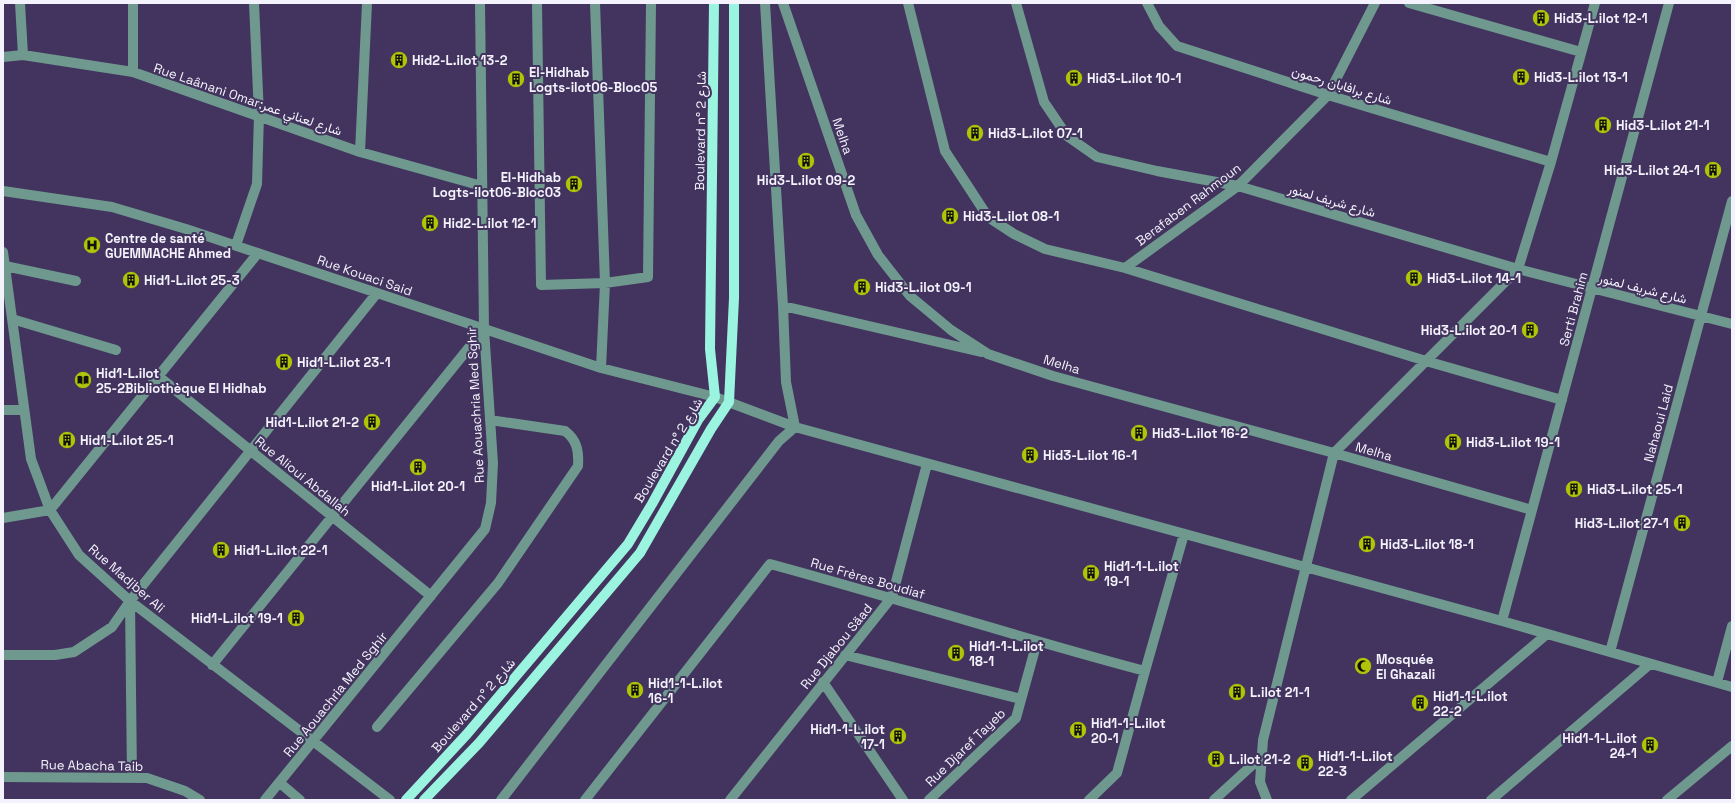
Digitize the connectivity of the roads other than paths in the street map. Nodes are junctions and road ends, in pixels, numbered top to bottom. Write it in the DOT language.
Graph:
graph roads {
  1 [pos="20,3"];
  2 [pos="133,3"];
  3 [pos="254,3"];
  4 [pos="367,3"];
  5 [pos="480,3"];
  6 [pos="537,3"];
  7 [pos="595,3"];
  8 [pos="651,3"];
  9 [pos="714,3"];
  10 [pos="734,3"];
  11 [pos="765,3"];
  12 [pos="783,3"];
  13 [pos="908,3"];
  14 [pos="1016,3"];
  15 [pos="1147,3"];
  16 [pos="1375,3"];
  17 [pos="1409,3"];
  18 [pos="1595,3"];
  19 [pos="1669,3"];
  20 [pos="1581,52"];
  21 [pos="23,55"];
  22 [pos="3,57"];
  23 [pos="133,72"];
  24 [pos="1328,94"];
  25 [pos="259,115"];
  26 [pos="360,152"];
  27 [pos="1551,162"];
  28 [pos="482,186"];
  29 [pos="1238,186"];
  30 [pos="3,191"];
  31 [pos="1732,201"];
  32 [pos="236,246"];
  33 [pos="3,252"];
  34 [pos="258,253"];
  35 [pos="5,266"];
  36 [pos="1124,268"];
  37 [pos="1518,269"];
  38 [pos="76,281"];
  39 [pos="606,283"];
  40 [pos="1592,288"];
  41 [pos="377,293"];
  42 [pos="783,306"];
  43 [pos="1701,317"];
  44 [pos="12,319"];
  45 [pos="1732,324"];
  46 [pos="484,329"];
  47 [pos="116,350"];
  48 [pos="988,354"];
  49 [pos="1426,361"];
  50 [pos="601,368"];
  51 [pos="158,376"];
  52 [pos="715,397"];
  53 [pos="1562,400"];
  54 [pos="729,402"];
  55 [pos="3,410"];
  56 [pos="24,410"];
  57 [pos="490,420"];
  58 [pos="795,427"];
  59 [pos="250,450"];
  60 [pos="1334,453"];
  61 [pos="927,464"];
  62 [pos="50,510"];
  63 [pos="1532,510"];
  64 [pos="332,516"];
  65 [pos="3,518"];
  66 [pos="1184,534"];
  67 [pos="1305,567"];
  68 [pos="431,596"];
  69 [pos="892,597"];
  70 [pos="130,600"];
  71 [pos="1502,621"];
  72 [pos="1732,626"];
  73 [pos="1547,634"];
  74 [pos="1036,642"];
  75 [pos="1610,652"];
  76 [pos="3,655"];
  77 [pos="845,655"];
  78 [pos="1650,664"];
  79 [pos="212,665"];
  80 [pos="1145,671"];
  81 [pos="823,682"];
  82 [pos="1717,682"];
  83 [pos="1732,687"];
  84 [pos="1021,699"];
  85 [pos="377,727"];
  86 [pos="313,742"];
  87 [pos="1732,746"];
  88 [pos="1262,756"];
  89 [pos="3,777"];
  90 [pos="132,778"];
  91 [pos="280,783"];
  92 [pos="200,800"];
  93 [pos="265,800"];
  94 [pos="300,800"];
  95 [pos="390,800"];
  96 [pos="406,800"];
  97 [pos="424,800"];
  98 [pos="501,800"];
  99 [pos="585,800"];
  100 [pos="730,800"];
  101 [pos="903,800"];
  102 [pos="929,800"];
  103 [pos="1089,800"];
  104 [pos="1214,800"];
  105 [pos="1267,800"];
  106 [pos="1351,800"];
  107 [pos="1491,800"];
  108 [pos="1667,800"];
  1 -- 21 [label="street"];
  2 -- 23 [label="street"];
  3 -- 25 [label="street"];
  4 -- 26 [label="street"];
  5 -- 28 [label="street, Rue Aouachria Med Sghir"];
  6 -- 39 [label="street"];
  7 -- 39 [label="street"];
  8 -- 39 [label="street"];
  9 -- 52 [label="main road, Boulevard n° شارع 2"];
  10 -- 54 [label="main road"];
  11 -- 42 [label="street"];
  12 -- 48 [label="street, Melha"];
  13 -- 36 [label="street"];
  14 -- 29 [label="street, شارع شريف لمنور"];
  15 -- 24 [label="street, شارع برافابان رحمون"];
  16 -- 24 [label="street, Berafaben Rahmoun"];
  17 -- 20 [label="street"];
  18 -- 20 [label="street"];
  19 -- 40 [label="street, Serti Brahim"];
  20 -- 27 [label="street"];
  21 -- 22 [label="street, Rue Laânani Omar;شارع لعناني عمر"];
  21 -- 23 [label="street, Rue Laânani Omar;شارع لعناني عمر"];
  23 -- 25 [label="street, Rue Laânani Omar;شارع لعناني عمر"];
  24 -- 27 [label="street, شارع برافابان رحمون"];
  24 -- 29 [label="street, Berafaben Rahmoun"];
  25 -- 26 [label="street, Rue Laânani Omar;شارع لعناني عمر"];
  25 -- 32 [label="street"];
  26 -- 28 [label="street, Rue Laânani Omar;شارع لعناني عمر"];
  27 -- 37 [label="street"];
  28 -- 46 [label="street, Rue Aouachria Med Sghir"];
  29 -- 36 [label="street, Berafaben Rahmoun"];
  29 -- 37 [label="street, شارع شريف لمنور"];
  30 -- 32 [label="street, Rue Kouaci Said"];
  31 -- 43 [label="street, Nahaoui Laid"];
  32 -- 34 [label="street, Rue Kouaci Said"];
  33 -- 35 [label="street, Rue Madjber Ali"];
  34 -- 41 [label="street, Rue Kouaci Said"];
  34 -- 51 [label="street"];
  35 -- 38 [label="street"];
  35 -- 44 [label="street, Rue Madjber Ali"];
  36 -- 49 [label="street"];
  37 -- 40 [label="street, شارع شريف لمنور"];
  37 -- 49 [label="street"];
  39 -- 50 [label="street"];
  40 -- 43 [label="street, شارع شريف لمنور"];
  40 -- 53 [label="street, Serti Brahim"];
  41 -- 46 [label="street, Rue Kouaci Said"];
  41 -- 59 [label="street"];
  42 -- 48 [label="street"];
  42 -- 58 [label="street"];
  43 -- 45 [label="street, شارع شريف لمنور"];
  43 -- 75 [label="street, Nahaoui Laid"];
  44 -- 47 [label="street"];
  44 -- 56 [label="street, Rue Madjber Ali"];
  46 -- 50 [label="street, Rue Kouaci Said"];
  46 -- 57 [label="street, Rue Aouachria Med Sghir"];
  46 -- 64 [label="street"];
  48 -- 60 [label="street, Melha"];
  49 -- 53 [label="street"];
  49 -- 60 [label="street"];
  50 -- 52 [label="street, Rue Kouaci Said"];
  51 -- 59 [label="street, Rue Alioui Abdallah"];
  51 -- 62 [label="street"];
  52 -- 54 [label="street, Rue Kouaci Said"];
  52 -- 96 [label="main road, Boulevard n° شارع 2"];
  53 -- 63 [label="street, Serti Brahim"];
  54 -- 58 [label="street, Rue Kouaci Said"];
  54 -- 97 [label="main road, Boulevard n° شارع 2"];
  55 -- 56 [label="street"];
  56 -- 62 [label="street, Rue Madjber Ali"];
  57 -- 68 [label="street, Rue Aouachria Med Sghir"];
  57 -- 85 [label="street"];
  58 -- 61 [label="street, Rue Kouaci Said"];
  58 -- 98 [label="street"];
  59 -- 64 [label="street, Rue Alioui Abdallah"];
  59 -- 70 [label="street"];
  60 -- 63 [label="street, Melha"];
  60 -- 67 [label="street"];
  61 -- 66 [label="street, Rue Kouaci Said"];
  61 -- 69 [label="street, Rue Djabou Säad"];
  62 -- 65 [label="street"];
  62 -- 70 [label="street, Rue Madjber Ali"];
  63 -- 71 [label="street, Serti Brahim"];
  64 -- 68 [label="street, Rue Alioui Abdallah"];
  64 -- 79 [label="street"];
  66 -- 67 [label="street, Rue Kouaci Said"];
  66 -- 80 [label="street"];
  67 -- 71 [label="street, Rue Kouaci Said"];
  67 -- 88 [label="street"];
  68 -- 86 [label="street, Rue Aouachria Med Sghir"];
  69 -- 74 [label="street, Rue Frères Boudiaf"];
  69 -- 77 [label="street, Rue Djabou Säad"];
  69 -- 99 [label="street, Rue Frères Boudiaf"];
  70 -- 76 [label="street"];
  70 -- 79 [label="street, Rue Madjber Ali"];
  70 -- 90 [label="street"];
  71 -- 73 [label="street, Rue Kouaci Said"];
  72 -- 82 [label="street"];
  73 -- 75 [label="street, Rue Kouaci Said"];
  73 -- 106 [label="street"];
  74 -- 80 [label="street, Rue Frères Boudiaf"];
  74 -- 84 [label="street, Rue Djaref Tayeb"];
  75 -- 78 [label="street, Rue Kouaci Said"];
  77 -- 81 [label="street, Rue Djabou Säad"];
  77 -- 84 [label="street"];
  78 -- 82 [label="street, Rue Kouaci Said"];
  78 -- 107 [label="street"];
  79 -- 86 [label="street, Rue Madjber Ali"];
  80 -- 103 [label="street"];
  81 -- 100 [label="street, Rue Djabou Säad"];
  81 -- 101 [label="street"];
  82 -- 83 [label="street, Rue Kouaci Said"];
  84 -- 102 [label="street, Rue Djaref Tayeb"];
  86 -- 91 [label="street, Rue Aouachria Med Sghir"];
  86 -- 95 [label="street, Rue Madjber Ali"];
  87 -- 108 [label="street"];
  88 -- 104 [label="street"];
  88 -- 105 [label="street"];
  89 -- 90 [label="street, Rue Abacha Taib"];
  90 -- 92 [label="street, Rue Abacha Taib"];
  91 -- 93 [label="street, Rue Aouachria Med Sghir"];
  91 -- 94 [label="street"];
}
